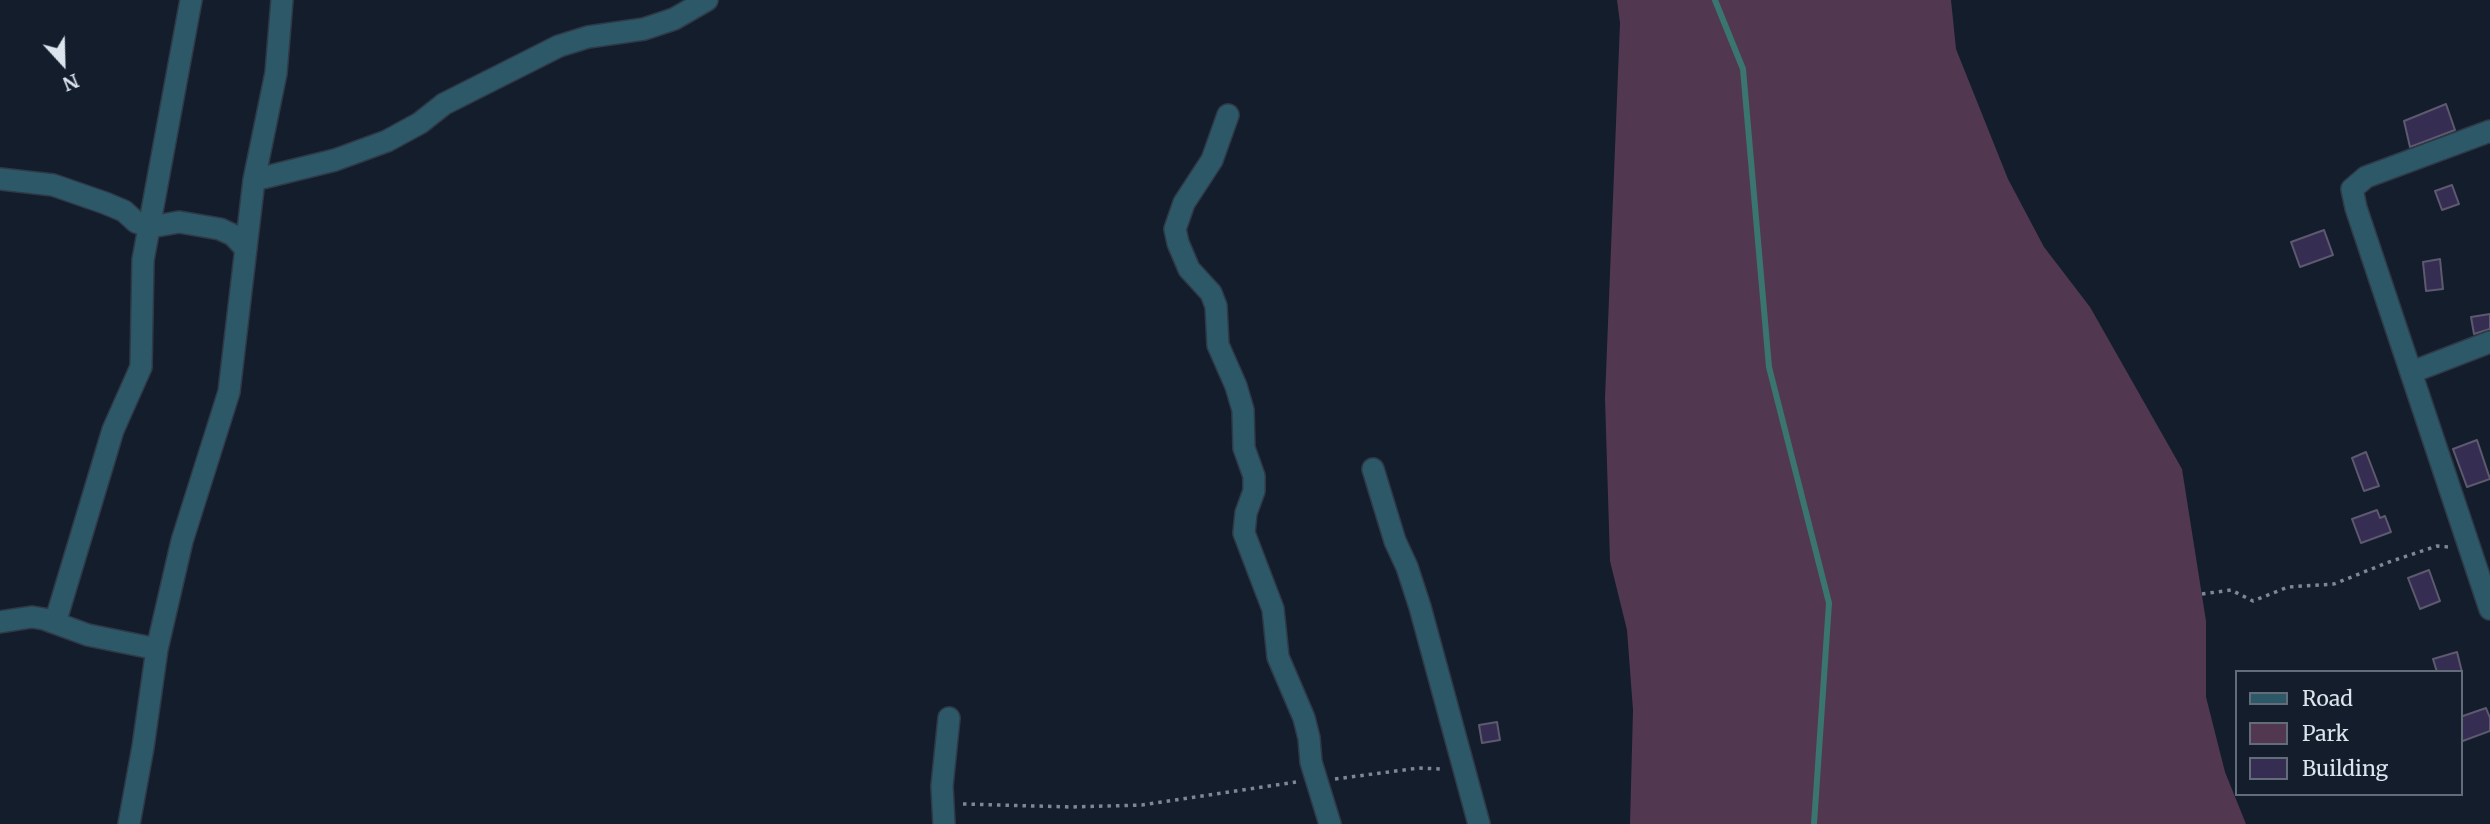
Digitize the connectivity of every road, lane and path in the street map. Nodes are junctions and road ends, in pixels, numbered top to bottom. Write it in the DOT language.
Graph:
graph roads {
  1 [pos="191,0"];
  2 [pos="282,0"];
  3 [pos="707,0"];
  4 [pos="1228,115"];
  5 [pos="2490,131"];
  6 [pos="0,179"];
  7 [pos="254,180"];
  8 [pos="151,227"];
  9 [pos="245,248"];
  10 [pos="2490,342"];
  11 [pos="2413,372"];
  12 [pos="1373,470"];
  13 [pos="2478,558"];
  14 [pos="2202,594"];
  15 [pos="2490,609"];
  16 [pos="0,622"];
  17 [pos="55,624"];
  18 [pos="157,649"];
  19 [pos="949,718"];
  20 [pos="1463,770"];
  21 [pos="1316,779"];
  22 [pos="944,814"];
  23 [pos="129,824"];
  24 [pos="1330,824"];
  25 [pos="1479,824"];
  1 -- 8 [label="street"];
  2 -- 7 [label="street"];
  3 -- 7 [label="street"];
  4 -- 21 [label="street"];
  5 -- 11 [label="street"];
  6 -- 8 [label="street"];
  7 -- 9 [label="street"];
  8 -- 9 [label="street"];
  8 -- 17 [label="street"];
  9 -- 18 [label="street"];
  10 -- 11 [label="street"];
  11 -- 13 [label="street"];
  12 -- 20 [label="street"];
  13 -- 14 [label="path"];
  13 -- 15 [label="street"];
  16 -- 17 [label="street"];
  17 -- 18 [label="street"];
  18 -- 23 [label="street"];
  19 -- 22 [label="street"];
  20 -- 21 [label="path"];
  20 -- 25 [label="street"];
  21 -- 22 [label="path"];
  21 -- 24 [label="street"];
}
